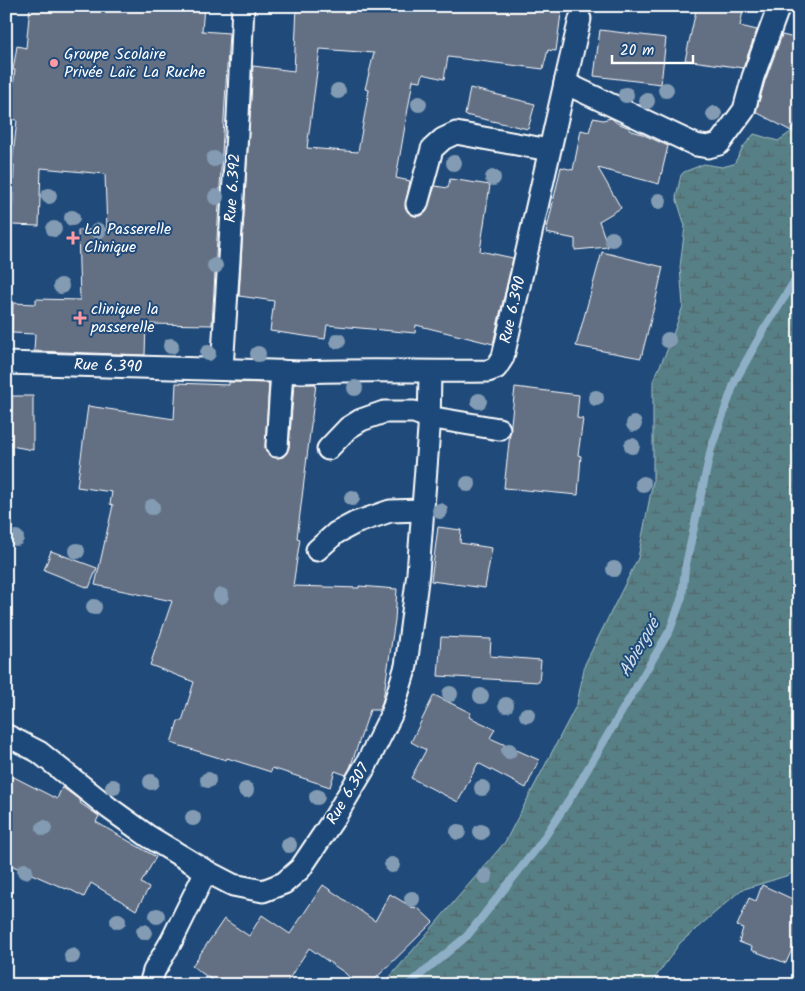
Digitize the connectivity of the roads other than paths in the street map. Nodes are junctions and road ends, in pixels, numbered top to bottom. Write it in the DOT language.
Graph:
graph roads {
  1 [pos="243,6"];
  2 [pos="779,6"];
  3 [pos="580,19"];
  4 [pos="564,83"];
  5 [pos="549,150"];
  6 [pos="417,204"];
  7 [pos="6,364"];
  8 [pos="222,369"];
  9 [pos="282,371"];
  10 [pos="430,372"];
  11 [pos="428,417"];
  12 [pos="499,429"];
  13 [pos="278,446"];
  14 [pos="328,449"];
  15 [pos="422,510"];
  16 [pos="318,550"];
  17 [pos="6,735"];
  18 [pos="206,871"];
  19 [pos="150,985"];
  1 -- 8 [label="street, Rue 6.392"];
  2 -- 4 [label="street"];
  3 -- 4 [label="street, Rue 6.390"];
  4 -- 5 [label="street, Rue 6.390"];
  5 -- 6 [label="street"];
  5 -- 10 [label="street, Rue 6.390"];
  7 -- 8 [label="street, Rue 6.390"];
  8 -- 9 [label="street, Rue 6.390"];
  9 -- 10 [label="street, Rue 6.390"];
  9 -- 13 [label="street"];
  10 -- 11 [label="street, Rue 6.307"];
  11 -- 12 [label="street"];
  11 -- 14 [label="street"];
  11 -- 15 [label="street, Rue 6.307"];
  15 -- 16 [label="street"];
  15 -- 18 [label="street, Rue 6.307"];
  17 -- 18 [label="street, Rue 6.307"];
  18 -- 19 [label="street"];
}
